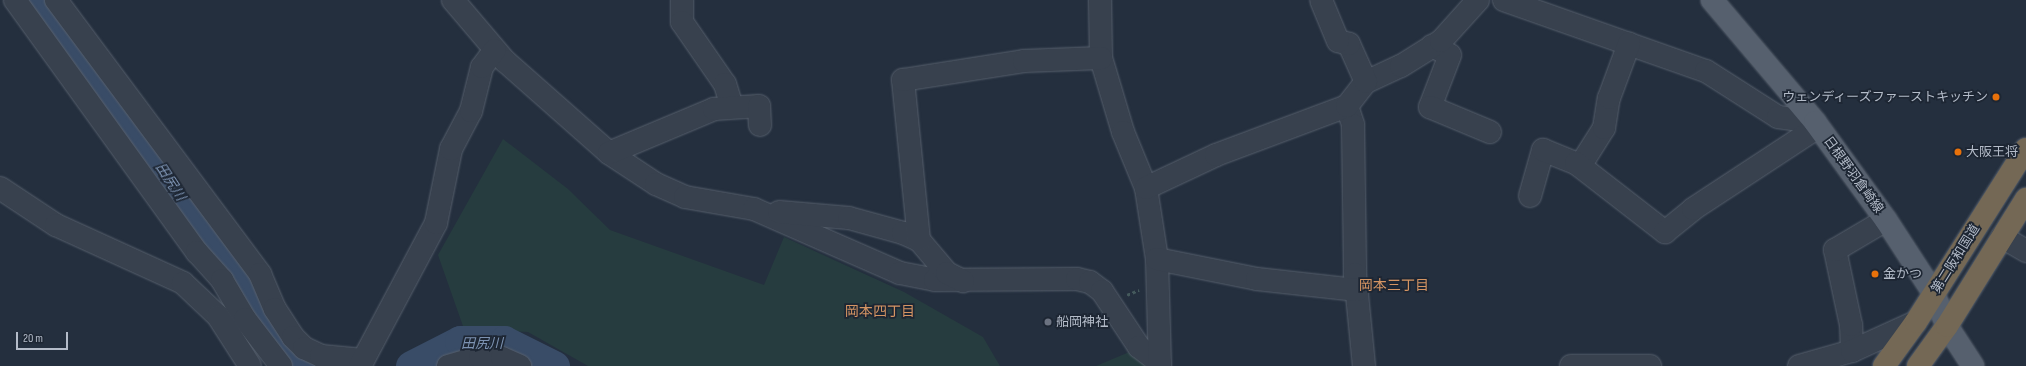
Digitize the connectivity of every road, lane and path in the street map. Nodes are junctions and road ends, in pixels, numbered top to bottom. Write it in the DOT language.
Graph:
graph roads {
  1 [pos="15,0"];
  2 [pos="56,0"];
  3 [pos="453,0"];
  4 [pos="682,0"];
  5 [pos="1100,0"];
  6 [pos="1321,0"];
  7 [pos="1478,0"];
  8 [pos="1504,0"];
  9 [pos="1712,0"];
  10 [pos="1629,44"];
  11 [pos="1432,46"];
  12 [pos="495,50"];
  13 [pos="1101,58"];
  14 [pos="1366,82"];
  15 [pos="1347,106"];
  16 [pos="732,107"];
  17 [pos="760,125"];
  18 [pos="1817,125"];
  19 [pos="1490,132"];
  20 [pos="2026,149"];
  21 [pos="609,153"];
  22 [pos="1580,166"];
  23 [pos="0,188"];
  24 [pos="1146,188"];
  25 [pos="1530,196"];
  26 [pos="2026,199"];
  27 [pos="754,209"];
  28 [pos="1886,220"];
  29 [pos="2002,237"];
  30 [pos="918,240"];
  31 [pos="2026,251"];
  32 [pos="1157,259"];
  33 [pos="963,281"];
  34 [pos="1357,290"];
  35 [pos="1934,294"];
  36 [pos="1916,322"];
  37 [pos="1947,326"];
  38 [pos="1852,351"];
  39 [pos="362,363"];
  40 [pos="1160,364"];
  41 [pos="250,366"];
  42 [pos="280,366"];
  43 [pos="448,366"];
  44 [pos="520,366"];
  45 [pos="1364,366"];
  46 [pos="1571,366"];
  47 [pos="1650,366"];
  48 [pos="1799,366"];
  49 [pos="1884,366"];
  50 [pos="1918,366"];
  51 [pos="1972,366"];
  1 -- 42 [label="street"];
  2 -- 39 [label="street"];
  3 -- 12 [label="street"];
  4 -- 16 [label="street"];
  5 -- 13 [label="street"];
  6 -- 14 [label="street"];
  7 -- 11 [label="street"];
  8 -- 10 [label="street"];
  9 -- 18 [label="main road, 日根野羽倉崎線"];
  10 -- 18 [label="street"];
  10 -- 22 [label="street"];
  11 -- 14 [label="street"];
  11 -- 19 [label="street"];
  12 -- 21 [label="street"];
  12 -- 39 [label="street"];
  13 -- 24 [label="street"];
  13 -- 30 [label="street"];
  14 -- 15 [label="street"];
  15 -- 24 [label="street"];
  15 -- 34 [label="street"];
  16 -- 17 [label="street"];
  16 -- 21 [label="street"];
  18 -- 22 [label="street"];
  18 -- 28 [label="main road, 日根野羽倉崎線"];
  20 -- 35 [label="highway, 第二阪和国道"];
  21 -- 27 [label="street"];
  22 -- 25 [label="street"];
  23 -- 41 [label="street"];
  24 -- 32 [label="street"];
  26 -- 29 [label="highway"];
  27 -- 30 [label="street"];
  27 -- 33 [label="street"];
  28 -- 35 [label="main road, 日根野羽倉崎線"];
  28 -- 38 [label="street"];
  29 -- 31 [label="street"];
  29 -- 37 [label="highway"];
  30 -- 33 [label="street"];
  32 -- 34 [label="street"];
  32 -- 40 [label="street"];
  33 -- 40 [label="street"];
  34 -- 45 [label="street"];
  35 -- 36 [label="highway, 第二阪和国道"];
  35 -- 37 [label="main road, 日根野羽倉崎線"];
  36 -- 38 [label="street"];
  36 -- 49 [label="highway, 第二阪和国道"];
  37 -- 50 [label="highway"];
  37 -- 51 [label="main road, 日根野羽倉崎線"];
  38 -- 48 [label="street"];
  43 -- 44 [label="street"];
  46 -- 47 [label="street"];
}
